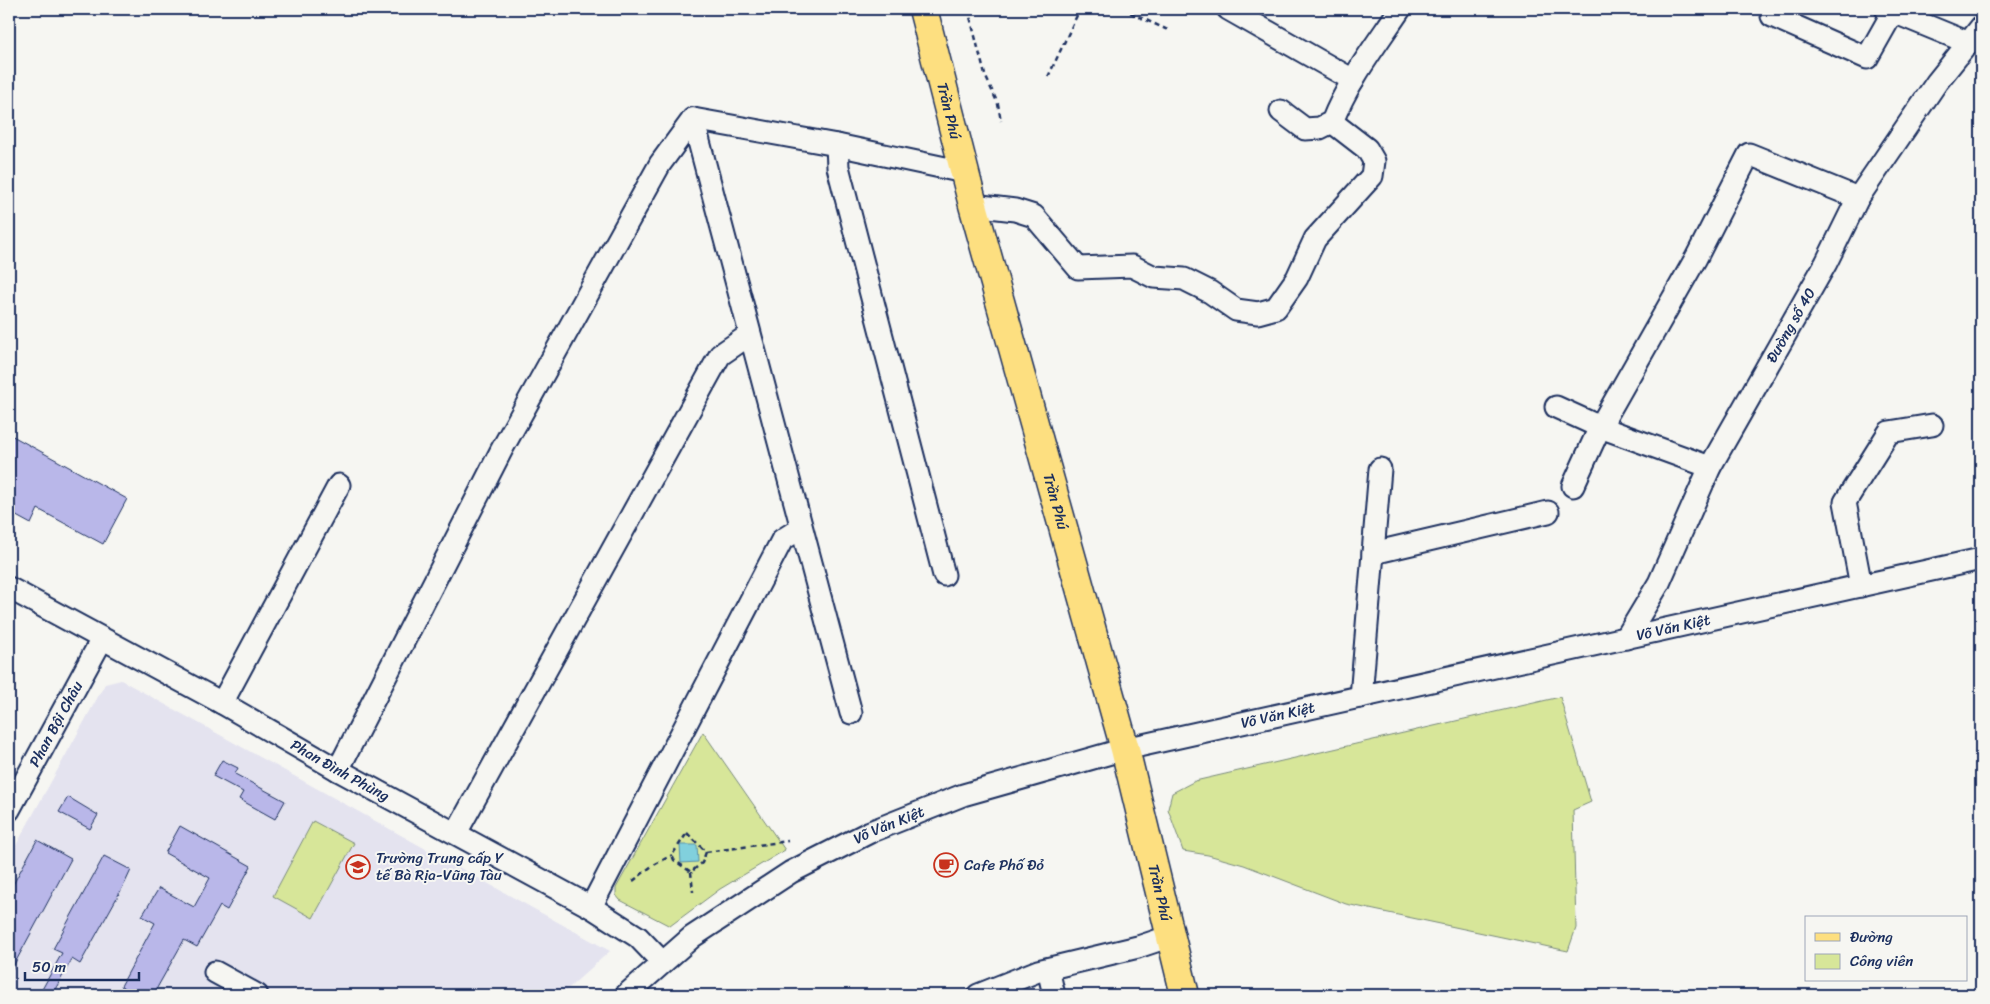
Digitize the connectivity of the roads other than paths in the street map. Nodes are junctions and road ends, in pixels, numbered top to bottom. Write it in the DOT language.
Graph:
graph roads {
  1 [pos="923,9"];
  2 [pos="1228,9"];
  3 [pos="1400,9"];
  4 [pos="1889,10"];
  5 [pos="1772,16"];
  6 [pos="1975,35"];
  7 [pos="1353,80"];
  8 [pos="1281,111"];
  9 [pos="693,119"];
  10 [pos="1332,122"];
  11 [pos="838,145"];
  12 [pos="964,172"];
  13 [pos="1858,198"];
  14 [pos="973,205"];
  15 [pos="749,335"];
  16 [pos="1556,408"];
  17 [pos="1932,425"];
  18 [pos="1600,427"];
  19 [pos="1710,467"];
  20 [pos="1380,469"];
  21 [pos="339,485"];
  22 [pos="1573,486"];
  23 [pos="1548,512"];
  24 [pos="801,528"];
  25 [pos="1373,553"];
  26 [pos="1981,559"];
  27 [pos="944,574"];
  28 [pos="1862,586"];
  29 [pos="9,588"];
  30 [pos="1626,638"];
  31 [pos="102,639"];
  32 [pos="1360,697"];
  33 [pos="222,703"];
  34 [pos="851,713"];
  35 [pos="1125,749"];
  36 [pos="338,770"];
  37 [pos="9,810"];
  38 [pos="456,833"];
  39 [pos="591,907"];
  40 [pos="1171,936"];
  41 [pos="662,962"];
  42 [pos="1048,969"];
  43 [pos="215,972"];
  44 [pos="257,995"];
  45 [pos="626,995"];
  46 [pos="978,995"];
  47 [pos="1054,995"];
  48 [pos="1185,995"];
  1 -- 12 [label="main road, Trần Phú"];
  2 -- 7 [label="street"];
  3 -- 7 [label="street"];
  4 -- 5 [label="street"];
  4 -- 6 [label="street"];
  6 -- 13 [label="street, Đường số 40"];
  7 -- 10 [label="street"];
  8 -- 10 [label="street"];
  9 -- 11 [label="street"];
  9 -- 15 [label="street"];
  9 -- 36 [label="street"];
  10 -- 14 [label="street"];
  11 -- 12 [label="street"];
  11 -- 27 [label="street"];
  12 -- 14 [label="main road, Trần Phú"];
  13 -- 18 [label="street"];
  13 -- 19 [label="street, Đường số 40"];
  14 -- 35 [label="main road, Trần Phú"];
  15 -- 24 [label="street"];
  15 -- 38 [label="street"];
  16 -- 18 [label="street"];
  17 -- 28 [label="street"];
  18 -- 19 [label="street"];
  18 -- 22 [label="street"];
  19 -- 30 [label="street, Đường số 40"];
  20 -- 25 [label="street"];
  21 -- 33 [label="street"];
  23 -- 25 [label="street"];
  24 -- 34 [label="street"];
  24 -- 39 [label="street"];
  25 -- 32 [label="street"];
  26 -- 28 [label="street, Võ Văn Kiệt"];
  28 -- 30 [label="street, Võ Văn Kiệt"];
  29 -- 31 [label="street, Phan Đình Phùng"];
  30 -- 32 [label="street, Võ Văn Kiệt"];
  31 -- 33 [label="street, Phan Đình Phùng"];
  31 -- 37 [label="street, Phan Bội Châu"];
  32 -- 35 [label="street, Võ Văn Kiệt"];
  33 -- 36 [label="street, Phan Đình Phùng"];
  35 -- 40 [label="main road, Trần Phú"];
  35 -- 41 [label="street, Võ Văn Kiệt"];
  36 -- 38 [label="street, Phan Đình Phùng"];
  38 -- 39 [label="street, Phan Đình Phùng"];
  39 -- 41 [label="street, Phan Đình Phùng"];
  40 -- 42 [label="street"];
  40 -- 48 [label="main road, Trần Phú"];
  41 -- 45 [label="street, Võ Văn Kiệt"];
  42 -- 46 [label="street"];
  42 -- 47 [label="street"];
  43 -- 44 [label="street"];
}
